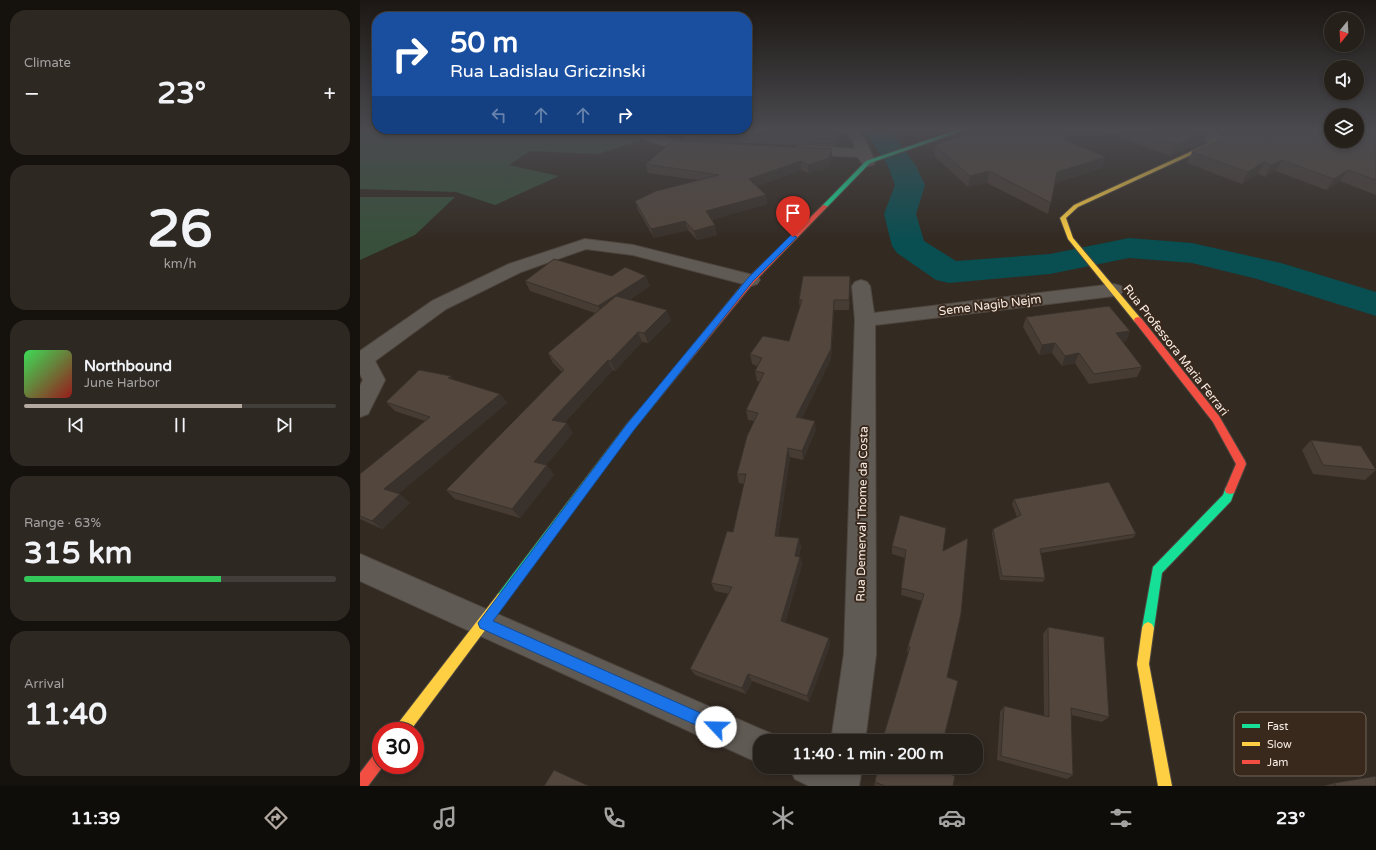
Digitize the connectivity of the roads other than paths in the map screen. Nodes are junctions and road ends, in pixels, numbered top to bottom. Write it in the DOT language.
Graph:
graph roads {
  1 [pos="861,168"];
  2 [pos="1161,168"];
  3 [pos="751,280"];
  4 [pos="861,286"];
  5 [pos="1114,290"];
  6 [pos="866,320"];
  7 [pos="361,358"];
  8 [pos="360,408"];
  9 [pos="360,567"];
  10 [pos="484,623"];
  11 [pos="408,722"];
  12 [pos="849,734"];
  13 [pos="753,743"];
  14 [pos="372,769"];
  15 [pos="360,785"];
  16 [pos="1165,786"];
  1 -- 3 [label="street"];
  2 -- 5 [label="street, Rua Professora Maria Ferrari"];
  3 -- 7 [label="street"];
  3 -- 10 [label="street"];
  4 -- 6 [label="street, Rua Demerval Thome da Costa"];
  5 -- 6 [label="street, Seme Nagib Nejm"];
  5 -- 16 [label="street, Rua Professora Maria Ferrari"];
  6 -- 12 [label="street, Rua Demerval Thome da Costa"];
  7 -- 8 [label="street"];
  9 -- 10 [label="street"];
  10 -- 11 [label="street"];
  10 -- 13 [label="street"];
  14 -- 15 [label="street"];
}
